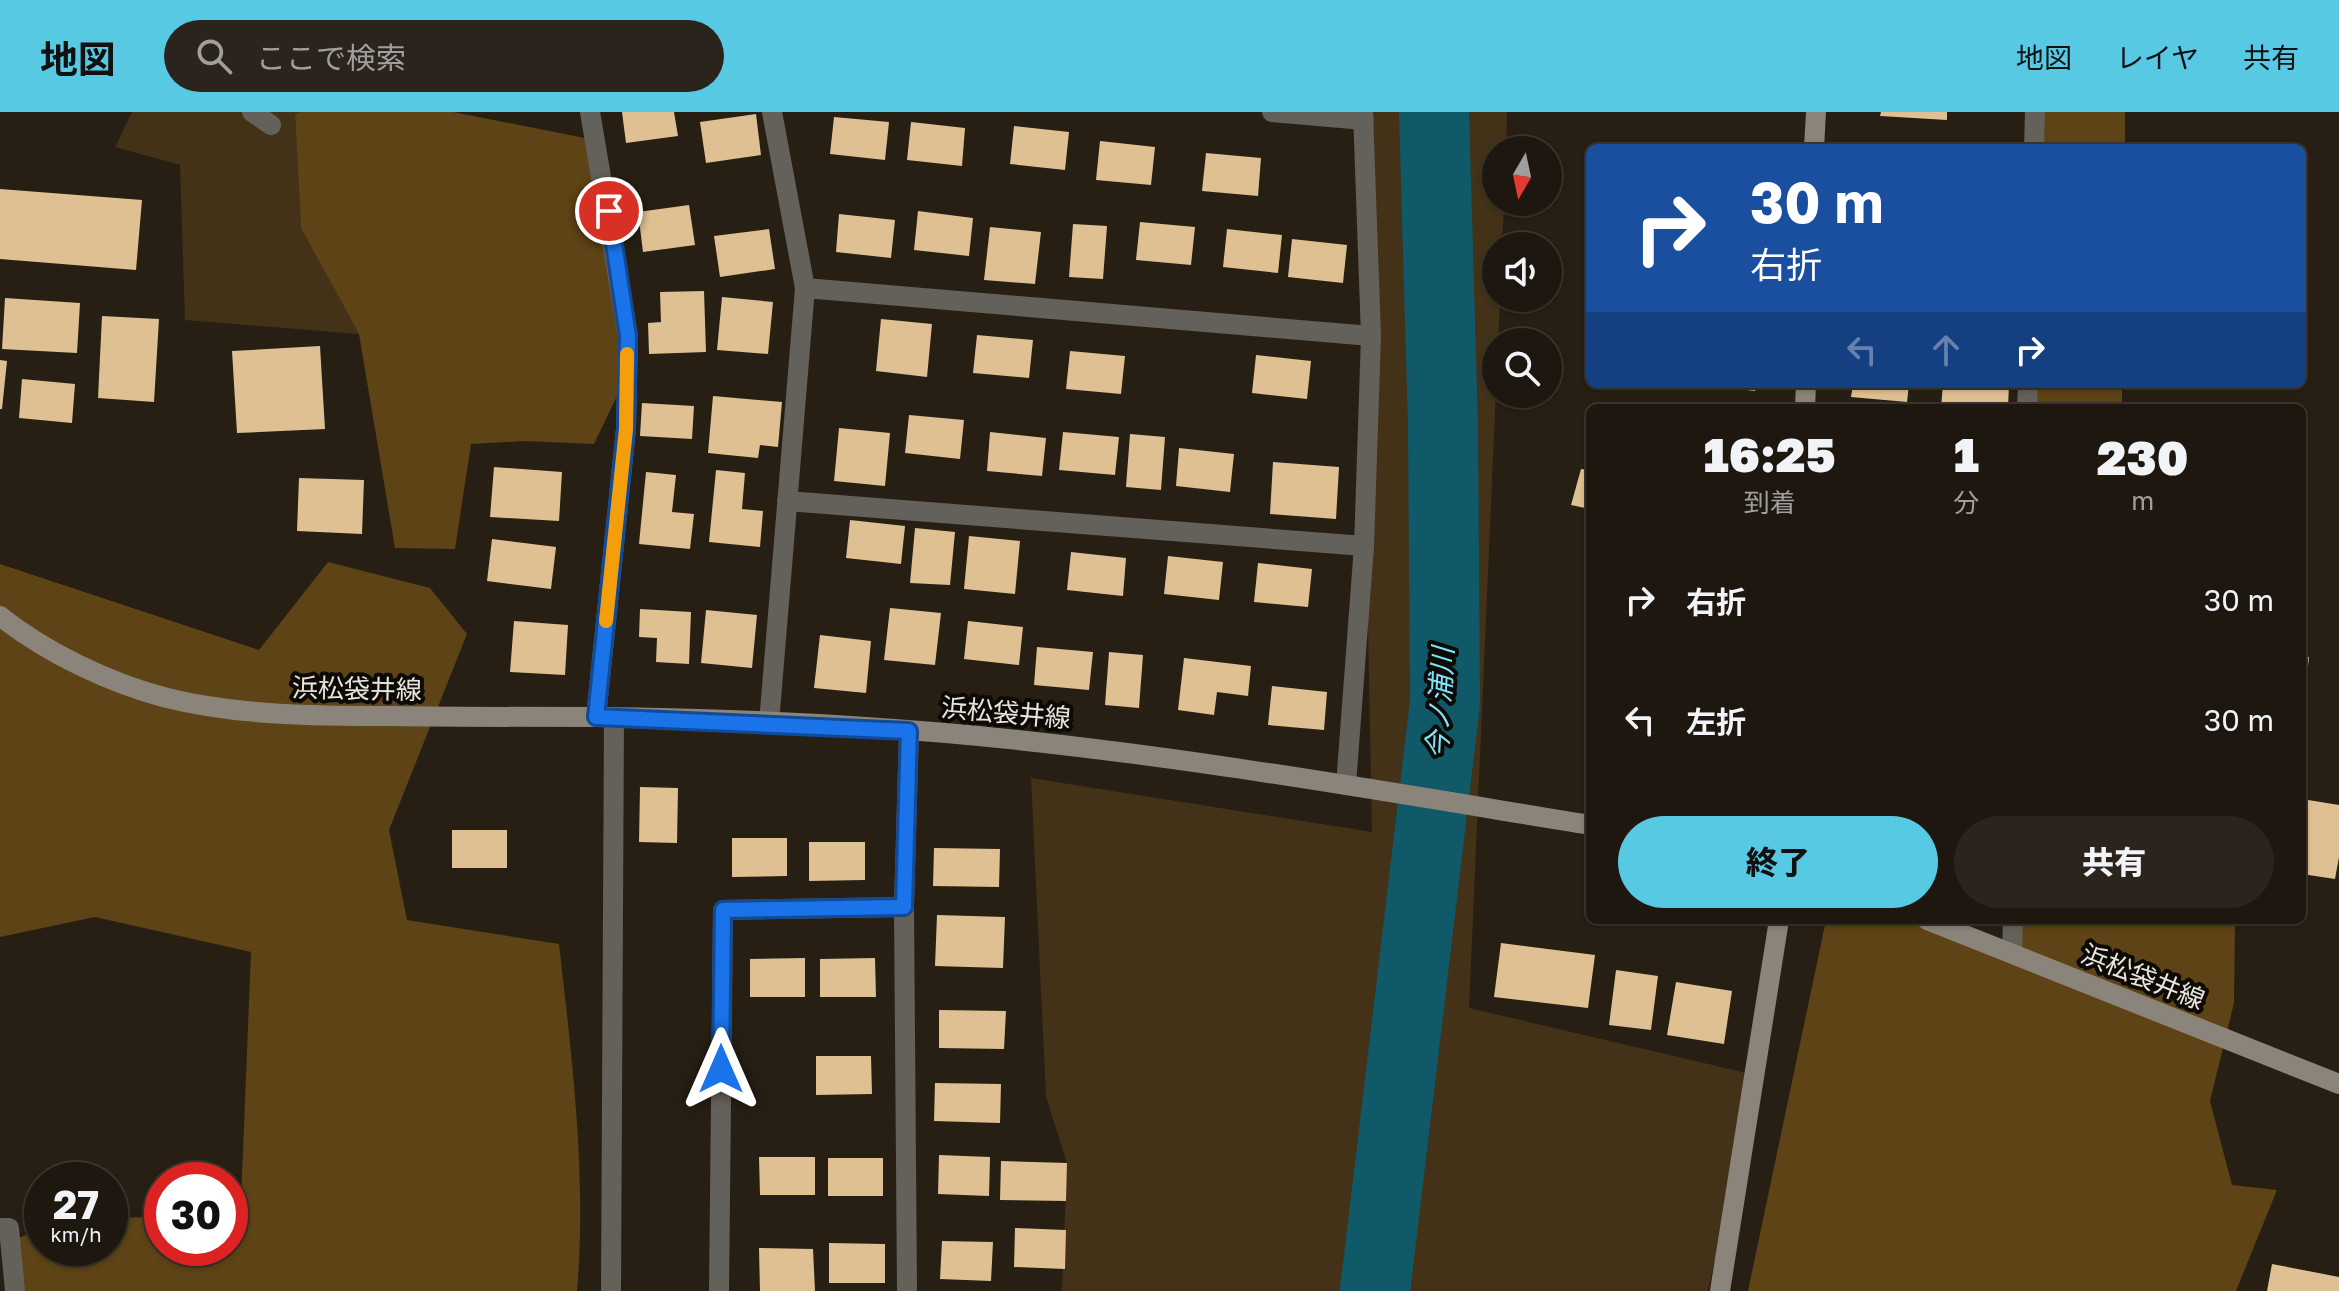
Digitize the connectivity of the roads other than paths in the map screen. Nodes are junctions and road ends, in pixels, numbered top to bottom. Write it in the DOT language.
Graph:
graph roads {
  1 [pos="252,112"];
  2 [pos="590,112"];
  3 [pos="772,112"];
  4 [pos="1272,112"];
  5 [pos="1816,112"];
  6 [pos="2035,112"];
  7 [pos="1363,116"];
  8 [pos="271,125"];
  9 [pos="1814,144"];
  10 [pos="2034,144"];
  11 [pos="805,288"];
  12 [pos="1371,336"];
  13 [pos="787,501"];
  14 [pos="1364,546"];
  15 [pos="0,616"];
  16 [pos="605,718"];
  17 [pos="769,723"];
  18 [pos="909,731"];
  19 [pos="1346,785"];
  20 [pos="1586,824"];
  21 [pos="904,907"];
  22 [pos="1778,924"];
  23 [pos="1937,924"];
  24 [pos="2013,924"];
  25 [pos="2012,953"];
  26 [pos="2339,1084"];
  27 [pos="0,1228"];
  28 [pos="15,1291"];
  29 [pos="611,1291"];
  30 [pos="719,1291"];
  31 [pos="907,1291"];
  32 [pos="1720,1291"];
  1 -- 8 [label="street"];
  2 -- 16 [label="street"];
  3 -- 11 [label="street"];
  4 -- 7 [label="street"];
  5 -- 9 [label="main road"];
  6 -- 10 [label="street"];
  7 -- 12 [label="street"];
  11 -- 12 [label="street"];
  11 -- 13 [label="street"];
  12 -- 14 [label="street"];
  13 -- 14 [label="street"];
  13 -- 17 [label="street"];
  14 -- 19 [label="street"];
  15 -- 16 [label="main road, 浜松袋井線"];
  16 -- 17 [label="main road, 浜松袋井線"];
  16 -- 29 [label="street"];
  17 -- 18 [label="main road, 浜松袋井線"];
  18 -- 19 [label="main road, 浜松袋井線"];
  18 -- 21 [label="street"];
  19 -- 20 [label="main road, 浜松袋井線"];
  21 -- 30 [label="street"];
  21 -- 31 [label="street"];
  22 -- 32 [label="main road"];
  23 -- 25 [label="main road, 浜松袋井線"];
  24 -- 25 [label="street"];
  25 -- 26 [label="main road, 浜松袋井線"];
  27 -- 28 [label="street"];
}
